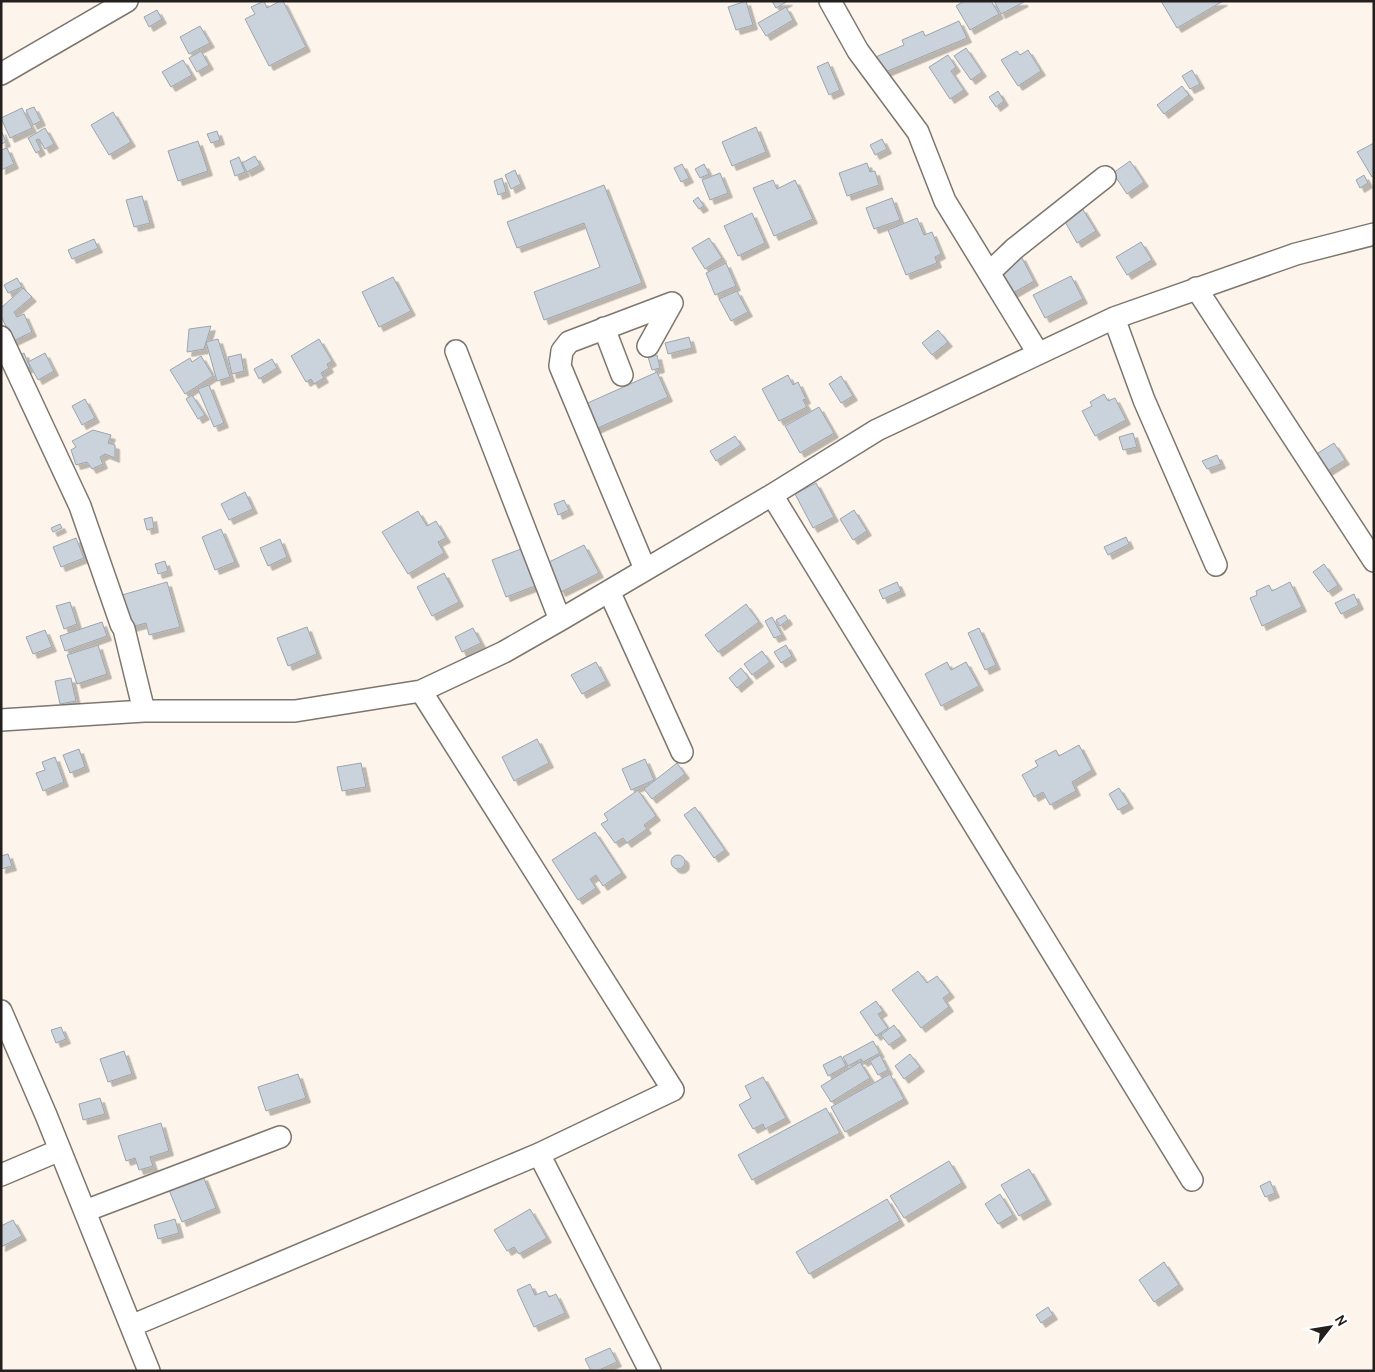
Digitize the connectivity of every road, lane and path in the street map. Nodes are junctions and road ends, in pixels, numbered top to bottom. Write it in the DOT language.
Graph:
graph roads {
  1 [pos="127,1"];
  2 [pos="830,1"];
  3 [pos="1,74"];
  4 [pos="1105,177"];
  5 [pos="1374,234"];
  6 [pos="990,272"];
  7 [pos="1196,288"];
  8 [pos="1114,318"];
  9 [pos="604,328"];
  10 [pos="1,337"];
  11 [pos="648,346"];
  12 [pos="456,351"];
  13 [pos="1038,353"];
  14 [pos="622,375"];
  15 [pos="772,495"];
  16 [pos="1374,561"];
  17 [pos="1216,565"];
  18 [pos="645,569"];
  19 [pos="609,590"];
  20 [pos="560,620"];
  21 [pos="421,691"];
  22 [pos="144,711"];
  23 [pos="1,720"];
  24 [pos="682,752"];
  25 [pos="1,1011"];
  26 [pos="280,1136"];
  27 [pos="60,1150"];
  28 [pos="539,1154"];
  29 [pos="1,1175"];
  30 [pos="1192,1180"];
  31 [pos="85,1212"];
  32 [pos="131,1326"];
  33 [pos="149,1371"];
  34 [pos="650,1371"];
  1 -- 3 [label="street"];
  2 -- 6 [label="street"];
  4 -- 6 [label="street"];
  5 -- 7 [label="street"];
  6 -- 13 [label="street"];
  7 -- 8 [label="street"];
  7 -- 16 [label="street"];
  8 -- 13 [label="street"];
  8 -- 17 [label="street"];
  9 -- 11 [label="street"];
  9 -- 14 [label="street"];
  9 -- 18 [label="street"];
  10 -- 22 [label="street"];
  12 -- 20 [label="street"];
  13 -- 15 [label="street"];
  15 -- 18 [label="street"];
  15 -- 30 [label="street"];
  18 -- 19 [label="street"];
  19 -- 20 [label="street"];
  19 -- 24 [label="street"];
  20 -- 21 [label="street"];
  21 -- 22 [label="street"];
  21 -- 28 [label="street"];
  22 -- 23 [label="street"];
  25 -- 27 [label="street"];
  26 -- 31 [label="street"];
  27 -- 29 [label="street"];
  27 -- 31 [label="street"];
  28 -- 32 [label="street"];
  28 -- 34 [label="street"];
  31 -- 32 [label="street"];
  32 -- 33 [label="street"];
}
